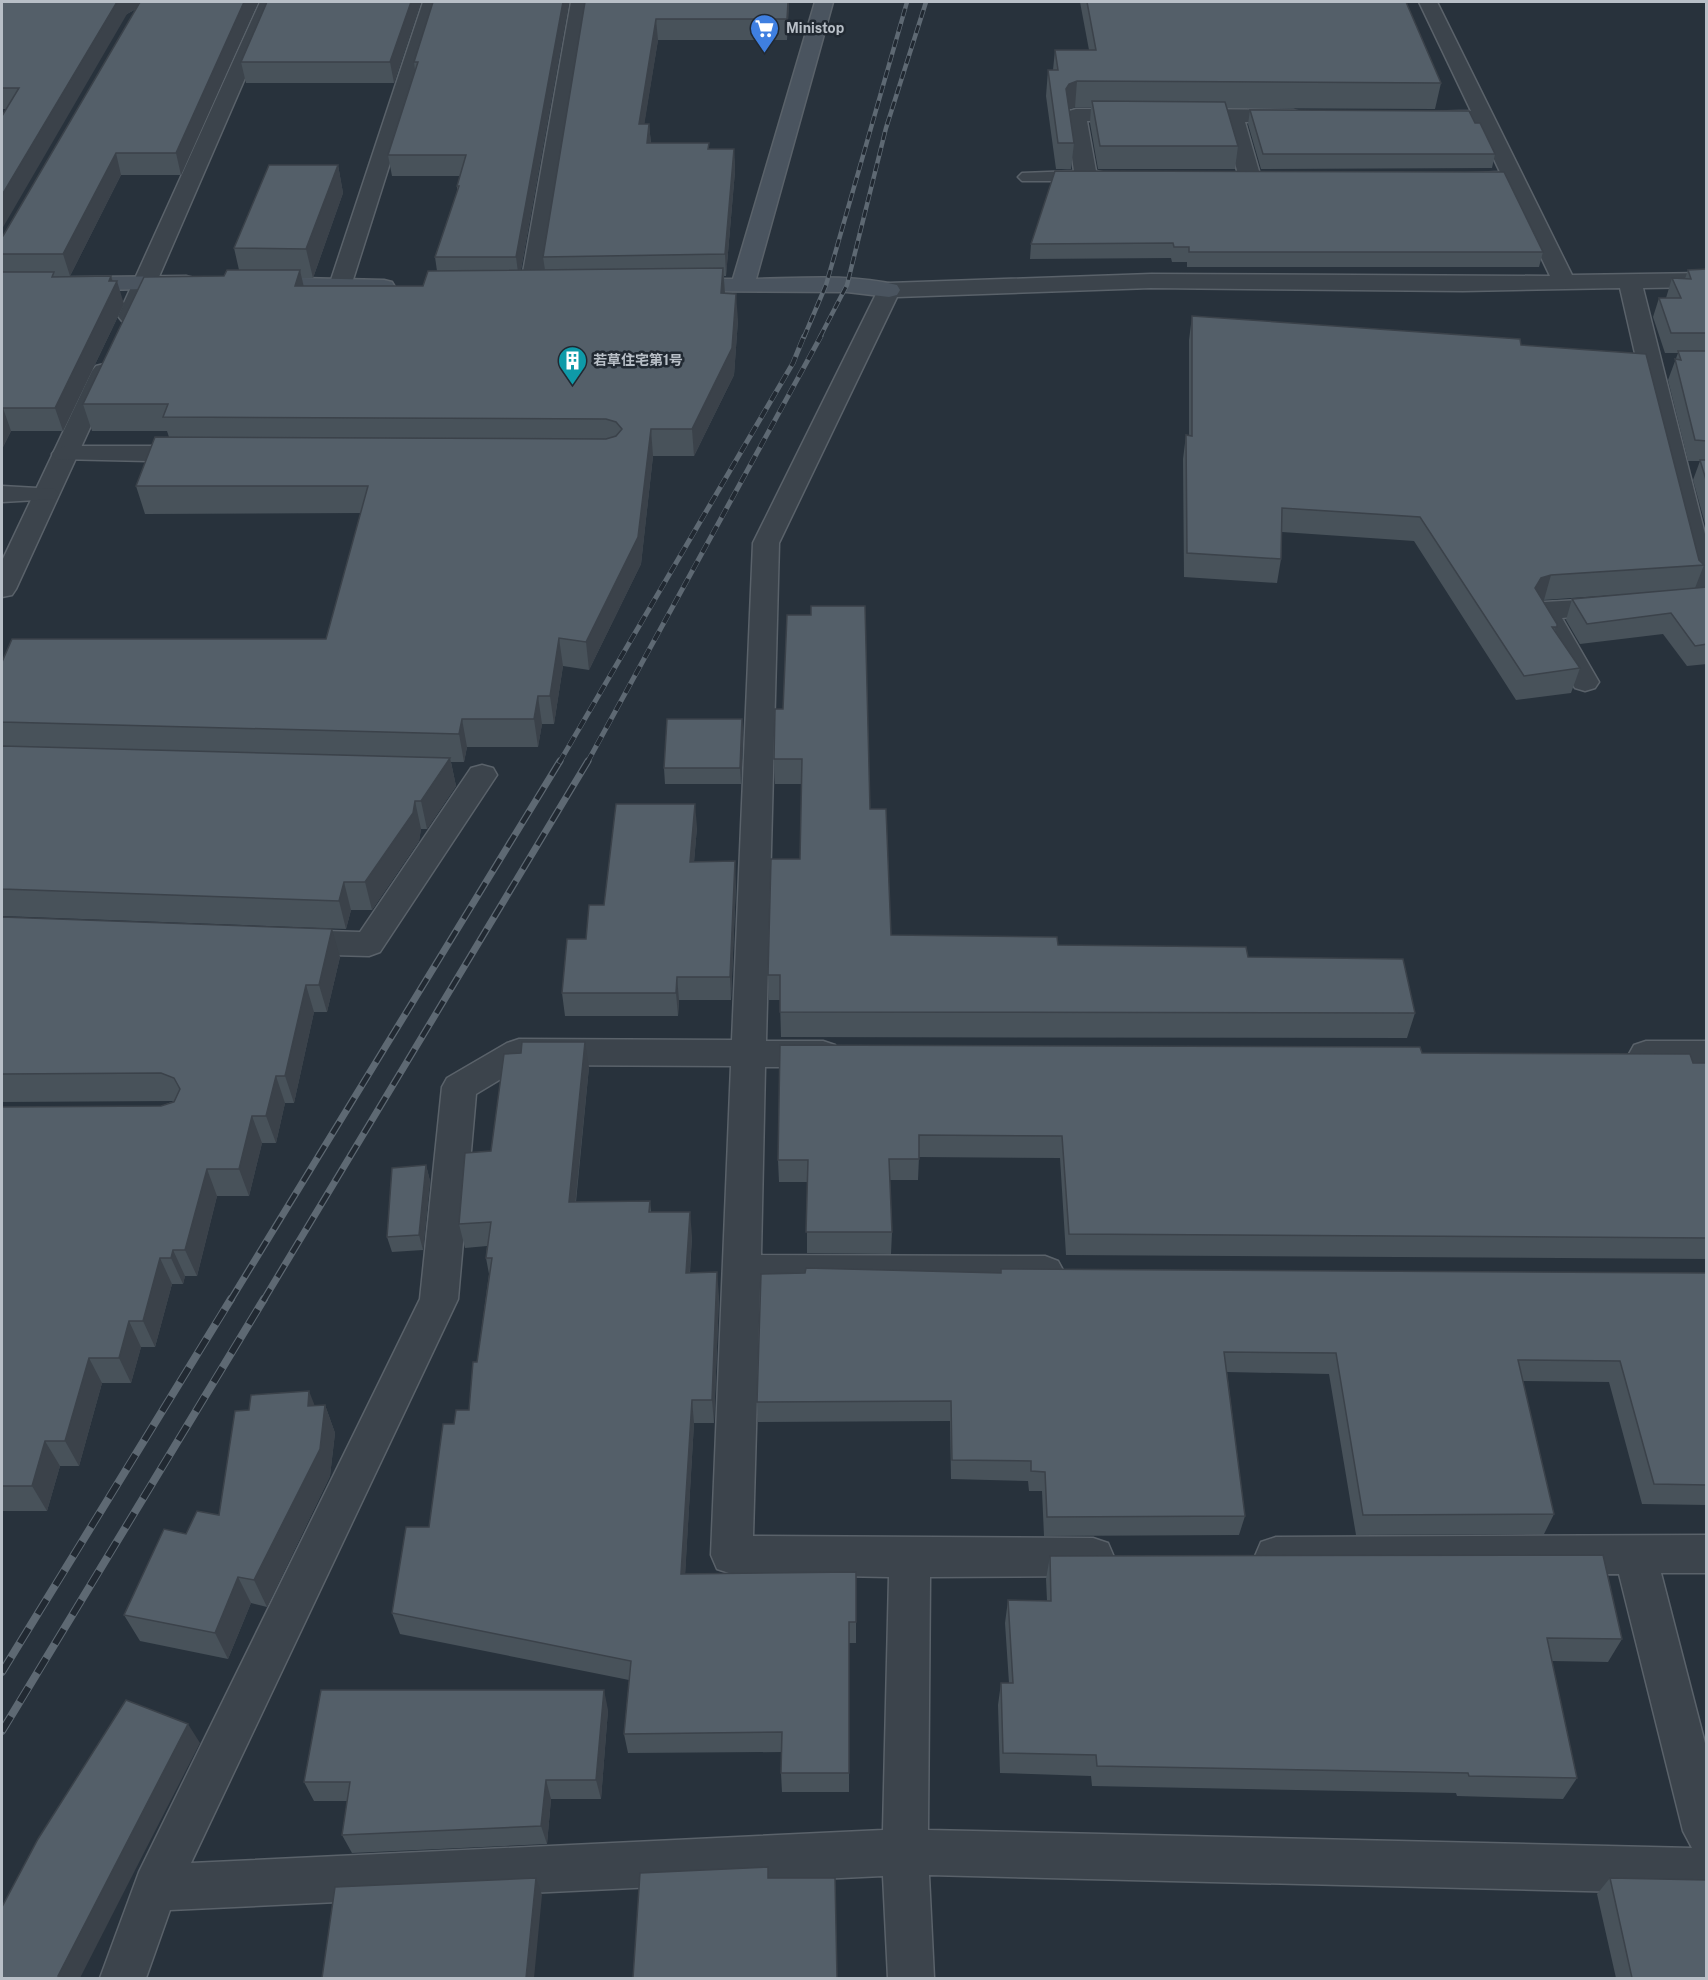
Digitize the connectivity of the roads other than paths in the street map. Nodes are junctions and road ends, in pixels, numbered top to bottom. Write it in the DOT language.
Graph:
graph roads {
  1 [pos="269,2"];
  2 [pos="432,2"];
  3 [pos="580,2"];
  4 [pos="824,2"];
  5 [pos="1428,2"];
  6 [pos="1233,116"];
  7 [pos="1316,116"];
  8 [pos="1412,116"];
  9 [pos="1484,117"];
  10 [pos="1029,177"];
  11 [pos="1086,177"];
  12 [pos="1121,177"];
  13 [pos="1226,178"];
  14 [pos="1250,178"];
  15 [pos="1274,178"];
  16 [pos="1442,178"];
  17 [pos="1513,178"];
  18 [pos="1707,280"];
  19 [pos="1630,281"];
  20 [pos="1564,282"];
  21 [pos="147,283"];
  22 [pos="204,284"];
  23 [pos="238,284"];
  24 [pos="2,285"];
  25 [pos="743,285"];
  26 [pos="340,286"];
  27 [pos="661,286"];
  28 [pos="400,287"];
  29 [pos="508,289"];
  30 [pos="531,289"];
  31 [pos="555,289"];
  32 [pos="889,290"];
  33 [pos="65,454"];
  34 [pos="215,454"];
  35 [pos="2,494"];
  36 [pos="46,494"];
  37 [pos="1707,584"];
  38 [pos="2,589"];
  39 [pos="1637,604"];
  40 [pos="1585,682"];
  41 [pos="447,774"];
  42 [pos="262,940"];
  43 [pos="750,1054"];
  44 [pos="858,1054"];
  45 [pos="1611,1054"];
  46 [pos="1707,1054"];
  47 [pos="741,1270"];
  48 [pos="1074,1272"];
  49 [pos="1635,1553"];
  50 [pos="1707,1554"];
  51 [pos="1243,1556"];
  52 [pos="1136,1557"];
  53 [pos="910,1558"];
  54 [pos="1707,1831"];
  55 [pos="905,1852"];
  56 [pos="1707,1871"];
  57 [pos="156,1888"];
  58 [pos="123,1978"];
  59 [pos="911,1978"];
  1 -- 21 [label="street"];
  2 -- 26 [label="street"];
  3 -- 30 [label="street"];
  4 -- 25 [label="street"];
  5 -- 9 [label="street"];
  6 -- 7 [label="street"];
  6 -- 11 [label="street"];
  6 -- 14 [label="street"];
  8 -- 9 [label="street"];
  9 -- 17 [label="street"];
  10 -- 11 [label="street"];
  11 -- 12 [label="street"];
  13 -- 14 [label="street"];
  14 -- 15 [label="street"];
  16 -- 17 [label="street"];
  17 -- 20 [label="street"];
  18 -- 19 [label="street"];
  19 -- 20 [label="street"];
  19 -- 37 [label="street"];
  20 -- 32 [label="street"];
  21 -- 22 [label="street"];
  21 -- 24 [label="street"];
  21 -- 33 [label="street"];
  23 -- 26 [label="street"];
  25 -- 27 [label="street"];
  25 -- 32 [label="street"];
  26 -- 28 [label="street"];
  29 -- 30 [label="street"];
  30 -- 31 [label="street"];
  32 -- 43 [label="street"];
  33 -- 34 [label="street"];
  33 -- 36 [label="street"];
  35 -- 36 [label="street"];
  36 -- 38 [label="street"];
  39 -- 40 [label="street"];
  41 -- 42 [label="street"];
  43 -- 44 [label="street"];
  43 -- 47 [label="street"];
  43 -- 57 [label="street"];
  45 -- 46 [label="street"];
  47 -- 48 [label="street"];
  47 -- 53 [label="street"];
  49 -- 50 [label="street"];
  49 -- 51 [label="street"];
  49 -- 54 [label="street"];
  52 -- 53 [label="street"];
  53 -- 55 [label="street"];
  55 -- 56 [label="street"];
  55 -- 57 [label="street"];
  55 -- 59 [label="street"];
  57 -- 58 [label="street"];
}
